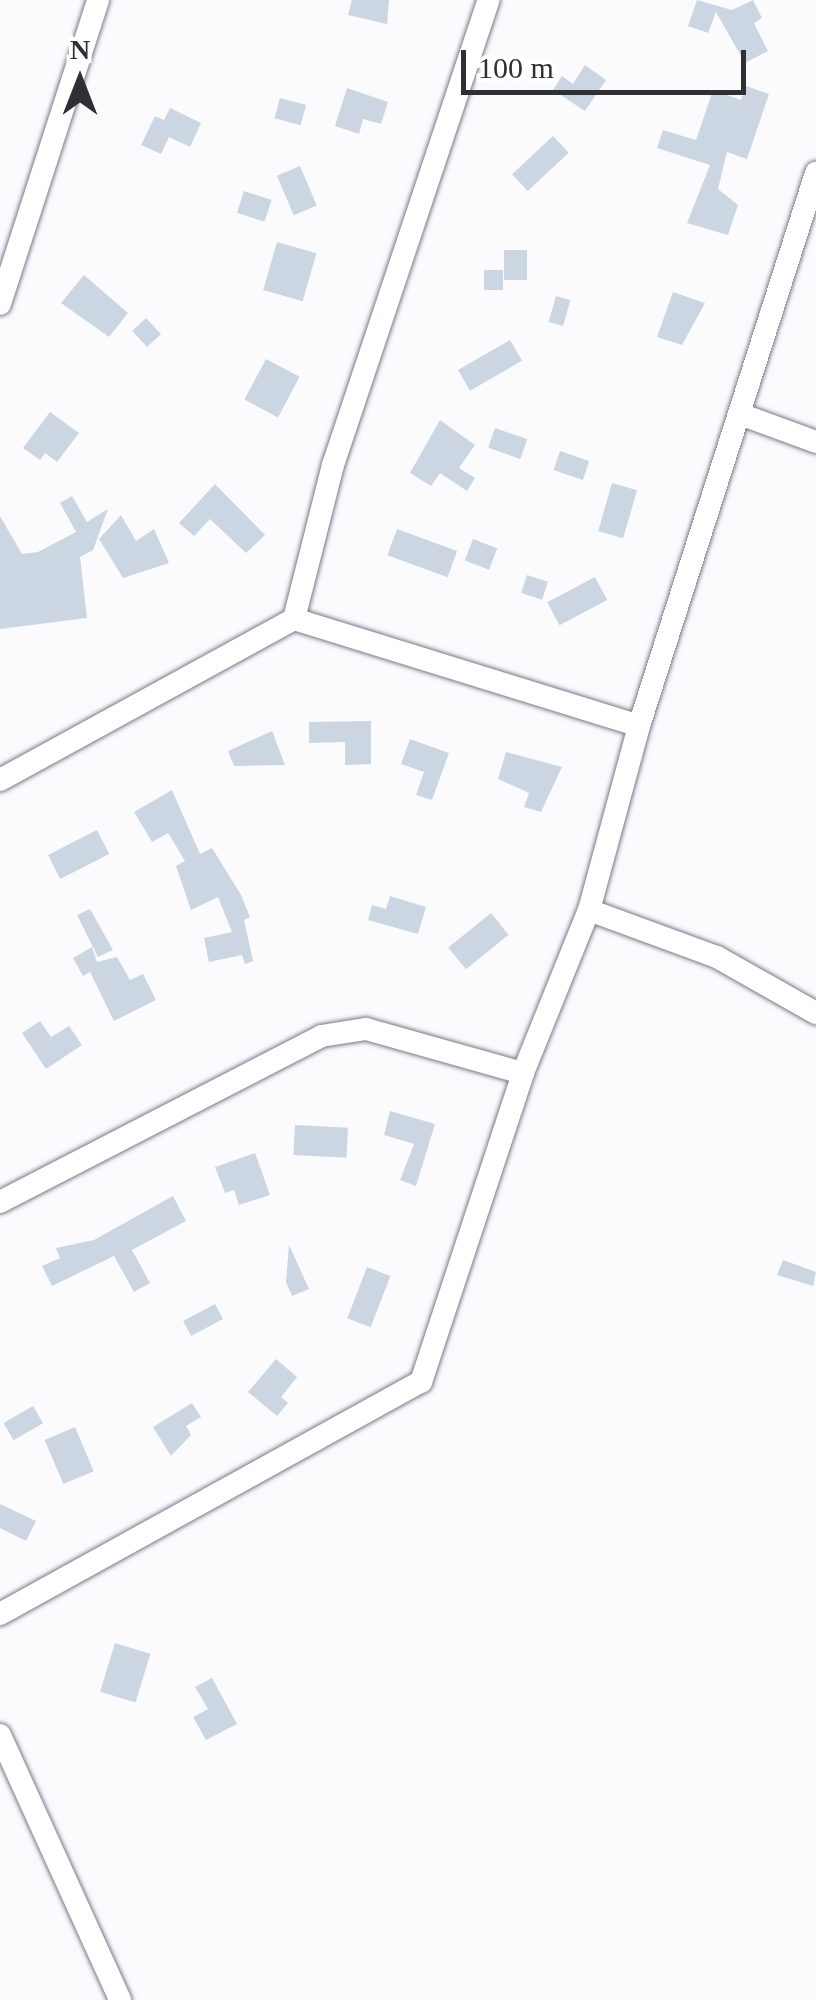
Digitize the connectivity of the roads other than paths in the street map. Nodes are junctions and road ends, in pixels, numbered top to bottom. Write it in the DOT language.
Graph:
graph roads {
  1 [pos="98,0"];
  2 [pos="489,0"];
  3 [pos="816,173"];
  4 [pos="0,304"];
  5 [pos="740,414"];
  6 [pos="816,442"];
  7 [pos="294,619"];
  8 [pos="639,726"];
  9 [pos="0,780"];
  10 [pos="588,910"];
  11 [pos="816,1013"];
  12 [pos="524,1074"];
  13 [pos="0,1202"];
  14 [pos="0,1614"];
  15 [pos="0,1735"];
  16 [pos="120,2000"];
  1 -- 4 [label="street"];
  2 -- 7 [label="street"];
  3 -- 5 [label="street"];
  5 -- 6 [label="street"];
  5 -- 8 [label="street"];
  7 -- 8 [label="street"];
  7 -- 9 [label="street"];
  8 -- 10 [label="street"];
  10 -- 11 [label="street"];
  10 -- 12 [label="street"];
  12 -- 13 [label="street"];
  12 -- 14 [label="street"];
  15 -- 16 [label="street"];
}
